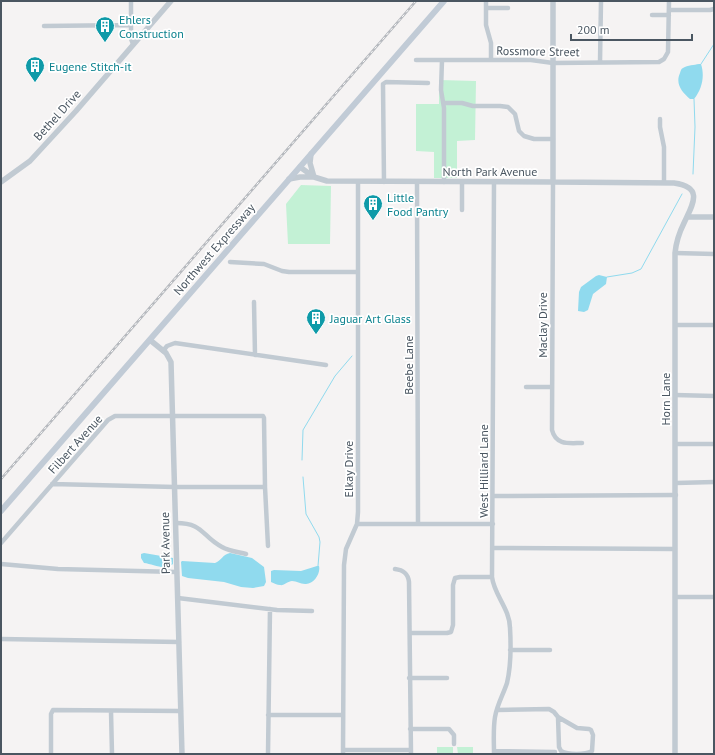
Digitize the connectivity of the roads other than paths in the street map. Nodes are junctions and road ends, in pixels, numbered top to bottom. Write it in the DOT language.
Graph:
graph roads {
  1 [pos="131,1"];
  2 [pos="171,1"];
  3 [pos="444,1"];
  4 [pos="486,1"];
  5 [pos="553,1"];
  6 [pos="601,1"];
  7 [pos="669,1"];
  8 [pos="486,8"];
  9 [pos="508,8"];
  10 [pos="714,9"];
  11 [pos="669,13"];
  12 [pos="652,15"];
  13 [pos="131,24"];
  14 [pos="44,26"];
  15 [pos="133,44"];
  16 [pos="416,60"];
  17 [pos="442,60"];
  18 [pos="491,60"];
  19 [pos="600,62"];
  20 [pos="553,63"];
  21 [pos="428,82"];
  22 [pos="444,103"];
  23 [pos="660,119"];
  24 [pos="553,139"];
  25 [pos="311,154"];
  26 [pos="300,167"];
  27 [pos="314,177"];
  28 [pos="289,179"];
  29 [pos="1,182"];
  30 [pos="358,182"];
  31 [pos="384,182"];
  32 [pos="417,182"];
  33 [pos="444,182"];
  34 [pos="462,182"];
  35 [pos="494,182"];
  36 [pos="553,182"];
  37 [pos="664,182"];
  38 [pos="462,210"];
  39 [pos="687,217"];
  40 [pos="714,217"];
  41 [pos="675,253"];
  42 [pos="714,254"];
  43 [pos="230,262"];
  44 [pos="358,272"];
  45 [pos="254,302"];
  46 [pos="676,325"];
  47 [pos="714,325"];
  48 [pos="150,340"];
  49 [pos="163,351"];
  50 [pos="255,355"];
  51 [pos="326,365"];
  52 [pos="526,387"];
  53 [pos="552,387"];
  54 [pos="675,396"];
  55 [pos="714,396"];
  56 [pos="173,416"];
  57 [pos="582,443"];
  58 [pos="676,444"];
  59 [pos="714,444"];
  60 [pos="714,482"];
  61 [pos="676,483"];
  62 [pos="52,484"];
  63 [pos="175,487"];
  64 [pos="265,487"];
  65 [pos="676,495"];
  66 [pos="493,496"];
  67 [pos="1,512"];
  68 [pos="176,523"];
  69 [pos="356,524"];
  70 [pos="418,524"];
  71 [pos="493,524"];
  72 [pos="1,543"];
  73 [pos="268,546"];
  74 [pos="492,548"];
  75 [pos="675,549"];
  76 [pos="246,554"];
  77 [pos="1,564"];
  78 [pos="395,570"];
  79 [pos="177,572"];
  80 [pos="492,577"];
  81 [pos="675,597"];
  82 [pos="714,597"];
  83 [pos="178,598"];
  84 [pos="270,609"];
  85 [pos="312,611"];
  86 [pos="410,633"];
  87 [pos="1,639"];
  88 [pos="179,642"];
  89 [pos="510,650"];
  90 [pos="550,650"];
  91 [pos="409,678"];
  92 [pos="447,678"];
  93 [pos="497,710"];
  94 [pos="112,711"];
  95 [pos="181,711"];
  96 [pos="343,715"];
  97 [pos="268,716"];
  98 [pos="558,717"];
  99 [pos="410,729"];
  100 [pos="454,744"];
  101 [pos="343,752"];
  102 [pos="410,752"];
  103 [pos="494,752"];
  104 [pos="555,752"];
  105 [pos="51,754"];
  106 [pos="112,754"];
  107 [pos="182,754"];
  108 [pos="268,754"];
  109 [pos="675,754"];
  1 -- 13 [label="street"];
  2 -- 15 [label="street, Bethel Drive"];
  3 -- 25 [label="main road, Northwest Expressway"];
  4 -- 8 [label="street"];
  5 -- 20 [label="street, North Park Avenue"];
  6 -- 19 [label="street"];
  7 -- 11 [label="street"];
  8 -- 9 [label="street"];
  8 -- 18 [label="street"];
  10 -- 11 [label="street"];
  11 -- 12 [label="street"];
  11 -- 19 [label="street, Rossmore Street"];
  13 -- 14 [label="street"];
  13 -- 15 [label="street"];
  15 -- 29 [label="street, Bethel Drive"];
  16 -- 17 [label="street, Rossmore Street"];
  17 -- 18 [label="street, Rossmore Street"];
  17 -- 22 [label="street"];
  18 -- 20 [label="street, Rossmore Street"];
  19 -- 20 [label="street, Rossmore Street"];
  20 -- 24 [label="street, North Park Avenue"];
  21 -- 31 [label="street"];
  22 -- 24 [label="street"];
  22 -- 33 [label="street"];
  23 -- 37 [label="street"];
  24 -- 36 [label="street, North Park Avenue"];
  25 -- 26 [label="main road, Northwest Expressway"];
  25 -- 27 [label="street"];
  26 -- 27 [label="street, North Park Avenue"];
  26 -- 28 [label="main road, Northwest Expressway"];
  27 -- 28 [label="street"];
  27 -- 30 [label="street, North Park Avenue"];
  28 -- 48 [label="main road, Northwest Expressway"];
  30 -- 31 [label="street, North Park Avenue"];
  30 -- 44 [label="street, Elkay Drive"];
  31 -- 32 [label="street, North Park Avenue"];
  32 -- 33 [label="street, North Park Avenue"];
  32 -- 70 [label="street, Beebe Lane"];
  33 -- 34 [label="street, North Park Avenue"];
  34 -- 35 [label="street, North Park Avenue"];
  34 -- 38 [label="street"];
  35 -- 36 [label="street, North Park Avenue"];
  35 -- 66 [label="street, West Hilliard Lane"];
  36 -- 37 [label="street, Horn Lane"];
  36 -- 53 [label="street, Maclay Drive"];
  37 -- 39 [label="street, Horn Lane"];
  39 -- 40 [label="street"];
  39 -- 41 [label="street, Horn Lane"];
  41 -- 42 [label="street"];
  41 -- 46 [label="street, Horn Lane"];
  43 -- 44 [label="street"];
  44 -- 69 [label="street, Elkay Drive"];
  45 -- 50 [label="street"];
  46 -- 47 [label="street"];
  46 -- 54 [label="street, Horn Lane"];
  48 -- 49 [label="street, Park Avenue"];
  48 -- 67 [label="main road, Northwest Expressway"];
  49 -- 50 [label="street"];
  49 -- 56 [label="street, Park Avenue"];
  50 -- 51 [label="street"];
  52 -- 53 [label="street"];
  53 -- 57 [label="street, Maclay Drive"];
  54 -- 55 [label="street"];
  54 -- 58 [label="street, Horn Lane"];
  56 -- 62 [label="street, Filbert Avenue"];
  56 -- 63 [label="street, Park Avenue"];
  56 -- 64 [label="street, Filbert Avenue"];
  58 -- 59 [label="street"];
  58 -- 61 [label="street, Horn Lane"];
  60 -- 61 [label="street"];
  61 -- 65 [label="street, Horn Lane"];
  62 -- 63 [label="street"];
  62 -- 72 [label="street, Filbert Avenue"];
  63 -- 64 [label="street"];
  63 -- 68 [label="street, Park Avenue"];
  64 -- 73 [label="street"];
  65 -- 66 [label="street"];
  65 -- 75 [label="street, Horn Lane"];
  66 -- 71 [label="street, West Hilliard Lane"];
  68 -- 76 [label="street"];
  68 -- 79 [label="street, Park Avenue"];
  69 -- 70 [label="street"];
  69 -- 96 [label="street, Elkay Drive"];
  70 -- 71 [label="street"];
  71 -- 74 [label="street, West Hilliard Lane"];
  74 -- 75 [label="street"];
  74 -- 80 [label="street, West Hilliard Lane"];
  75 -- 81 [label="street, Horn Lane"];
  77 -- 79 [label="street"];
  78 -- 86 [label="street"];
  79 -- 83 [label="street, Park Avenue"];
  80 -- 86 [label="street"];
  80 -- 89 [label="street, West Hilliard Lane"];
  81 -- 82 [label="street"];
  81 -- 109 [label="street, Horn Lane"];
  83 -- 84 [label="street"];
  83 -- 88 [label="street, Park Avenue"];
  84 -- 85 [label="street"];
  84 -- 97 [label="street"];
  86 -- 91 [label="street"];
  87 -- 88 [label="street"];
  88 -- 95 [label="street, Park Avenue"];
  89 -- 90 [label="street"];
  89 -- 93 [label="street, West Hilliard Lane"];
  91 -- 92 [label="street"];
  91 -- 99 [label="street"];
  93 -- 98 [label="street"];
  93 -- 103 [label="street, West Hilliard Lane"];
  94 -- 95 [label="street"];
  94 -- 105 [label="street"];
  94 -- 106 [label="street"];
  95 -- 107 [label="street, Park Avenue"];
  96 -- 97 [label="street"];
  96 -- 101 [label="street, Elkay Drive"];
  97 -- 108 [label="street"];
  98 -- 98 [label="street"];
  99 -- 100 [label="street"];
  99 -- 102 [label="street"];
  101 -- 102 [label="street"];
  103 -- 104 [label="street"];
}
